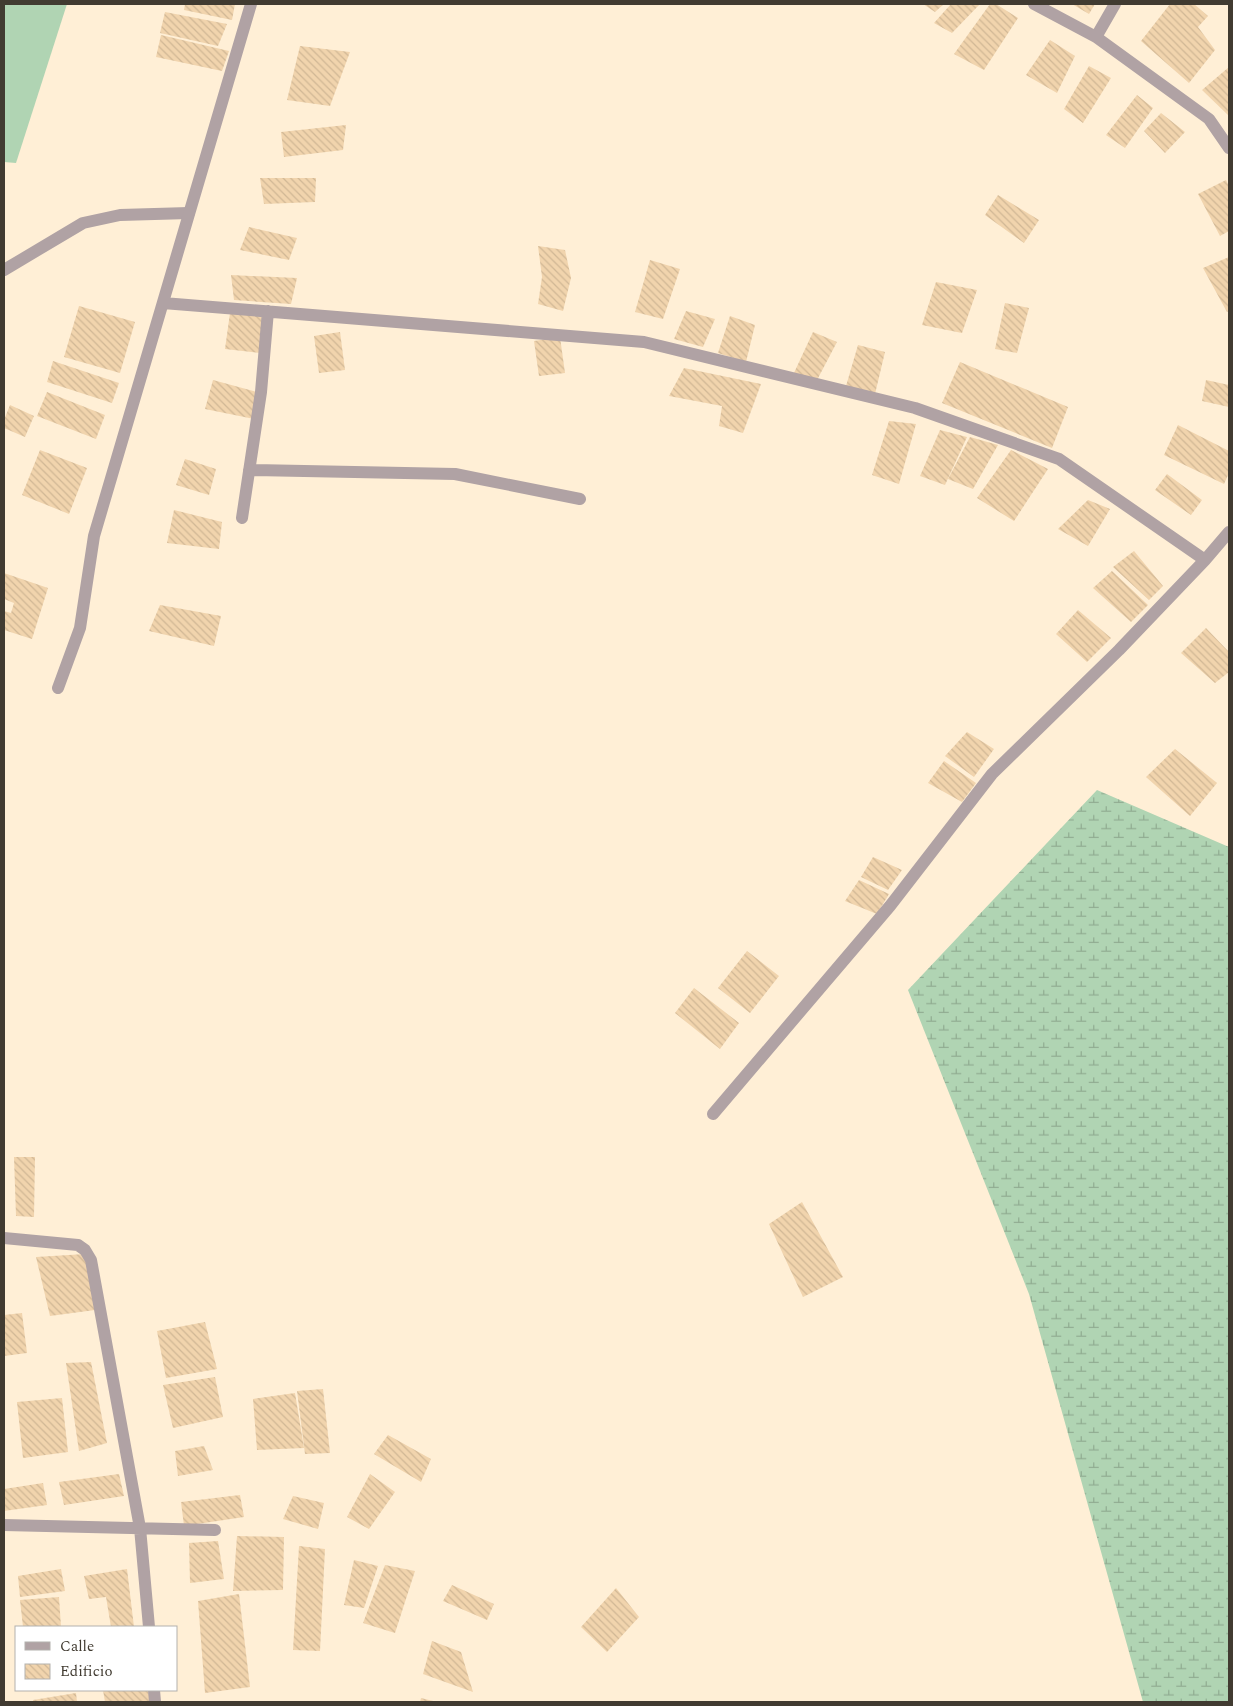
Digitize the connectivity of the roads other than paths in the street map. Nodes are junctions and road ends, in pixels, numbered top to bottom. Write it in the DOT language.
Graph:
graph roads {
  1 [pos="251,4"];
  2 [pos="1034,4"];
  3 [pos="1116,4"];
  4 [pos="1096,37"];
  5 [pos="1229,148"];
  6 [pos="189,213"];
  7 [pos="4,270"];
  8 [pos="163,302"];
  9 [pos="268,311"];
  10 [pos="249,470"];
  11 [pos="580,499"];
  12 [pos="242,518"];
  13 [pos="1229,532"];
  14 [pos="1205,560"];
  15 [pos="58,688"];
  16 [pos="713,1114"];
  17 [pos="4,1238"];
  18 [pos="4,1525"];
  19 [pos="140,1528"];
  20 [pos="215,1530"];
  21 [pos="149,1626"];
  1 -- 6 [label="street"];
  2 -- 4 [label="street"];
  3 -- 4 [label="street"];
  4 -- 5 [label="street"];
  6 -- 7 [label="street"];
  6 -- 8 [label="street"];
  8 -- 9 [label="street"];
  8 -- 15 [label="street"];
  9 -- 10 [label="street"];
  9 -- 14 [label="street"];
  10 -- 11 [label="street"];
  10 -- 12 [label="street"];
  13 -- 14 [label="street"];
  14 -- 16 [label="street"];
  17 -- 19 [label="street"];
  18 -- 19 [label="street"];
  19 -- 20 [label="street"];
  19 -- 21 [label="street"];
}
